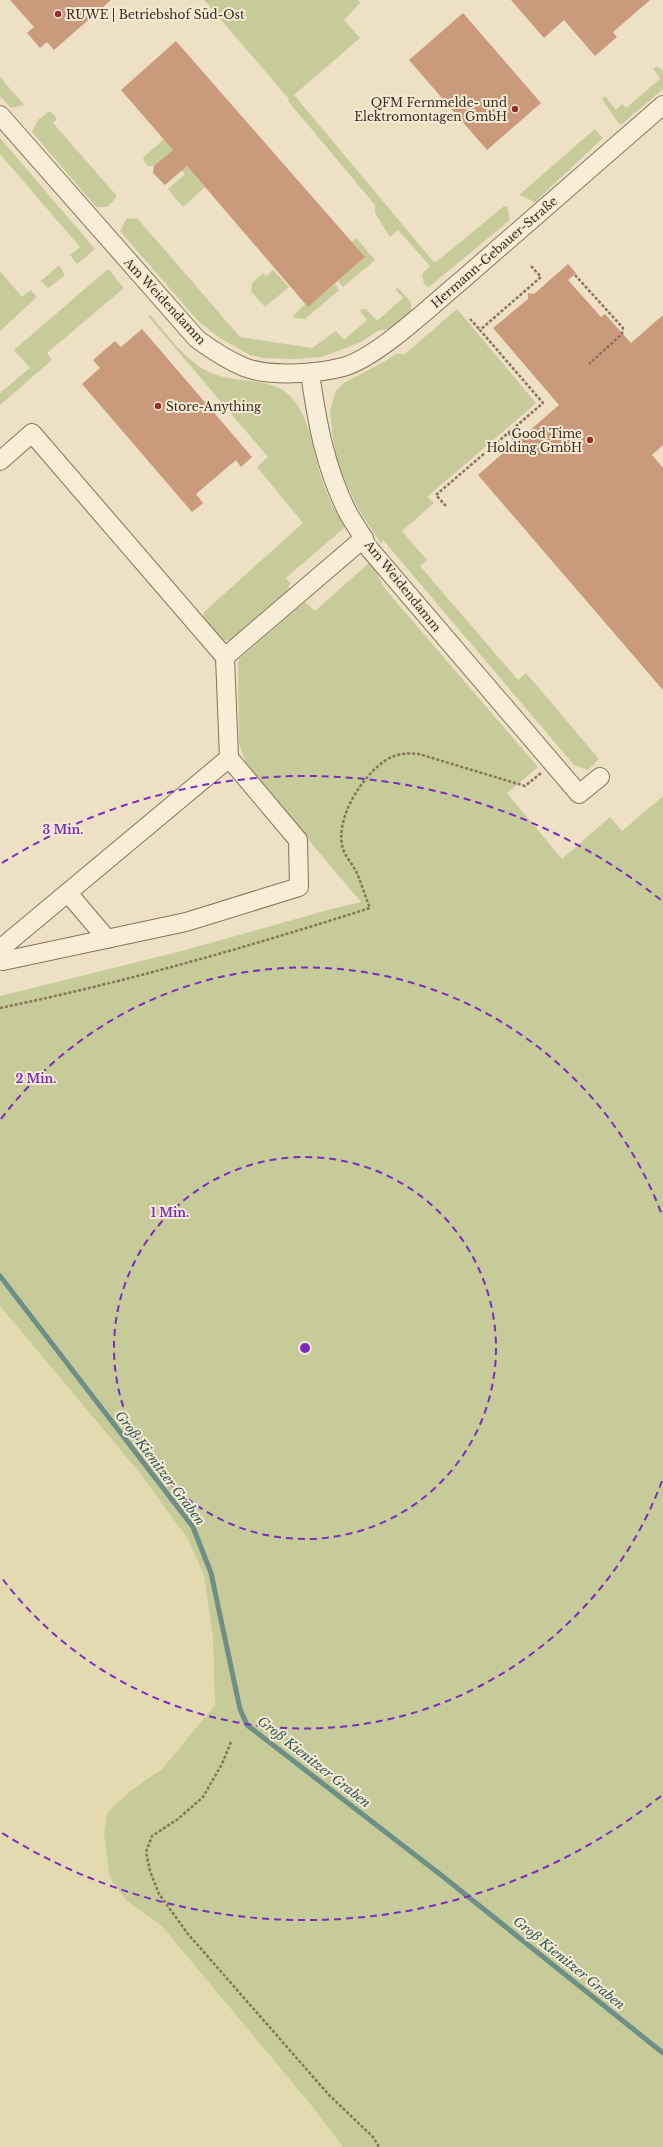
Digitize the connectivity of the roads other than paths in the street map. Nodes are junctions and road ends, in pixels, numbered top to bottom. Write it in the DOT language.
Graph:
graph roads {
  1 [pos="663,105"];
  2 [pos="0,114"];
  3 [pos="310,373"];
  4 [pos="0,461"];
  5 [pos="364,538"];
  6 [pos="225,657"];
  7 [pos="229,758"];
  8 [pos="600,777"];
  9 [pos="68,893"];
  10 [pos="107,939"];
  11 [pos="0,949"];
  12 [pos="0,959"];
  1 -- 3 [label="street, Hermann-Gebauer-Straße"];
  2 -- 3 [label="street, Am Weidendamm"];
  3 -- 5 [label="street, Am Weidendamm"];
  4 -- 6 [label="street"];
  5 -- 6 [label="street"];
  5 -- 8 [label="street, Am Weidendamm"];
  6 -- 7 [label="street"];
  7 -- 9 [label="street"];
  7 -- 10 [label="street"];
  9 -- 10 [label="street"];
  9 -- 11 [label="street"];
  10 -- 12 [label="street"];
}
